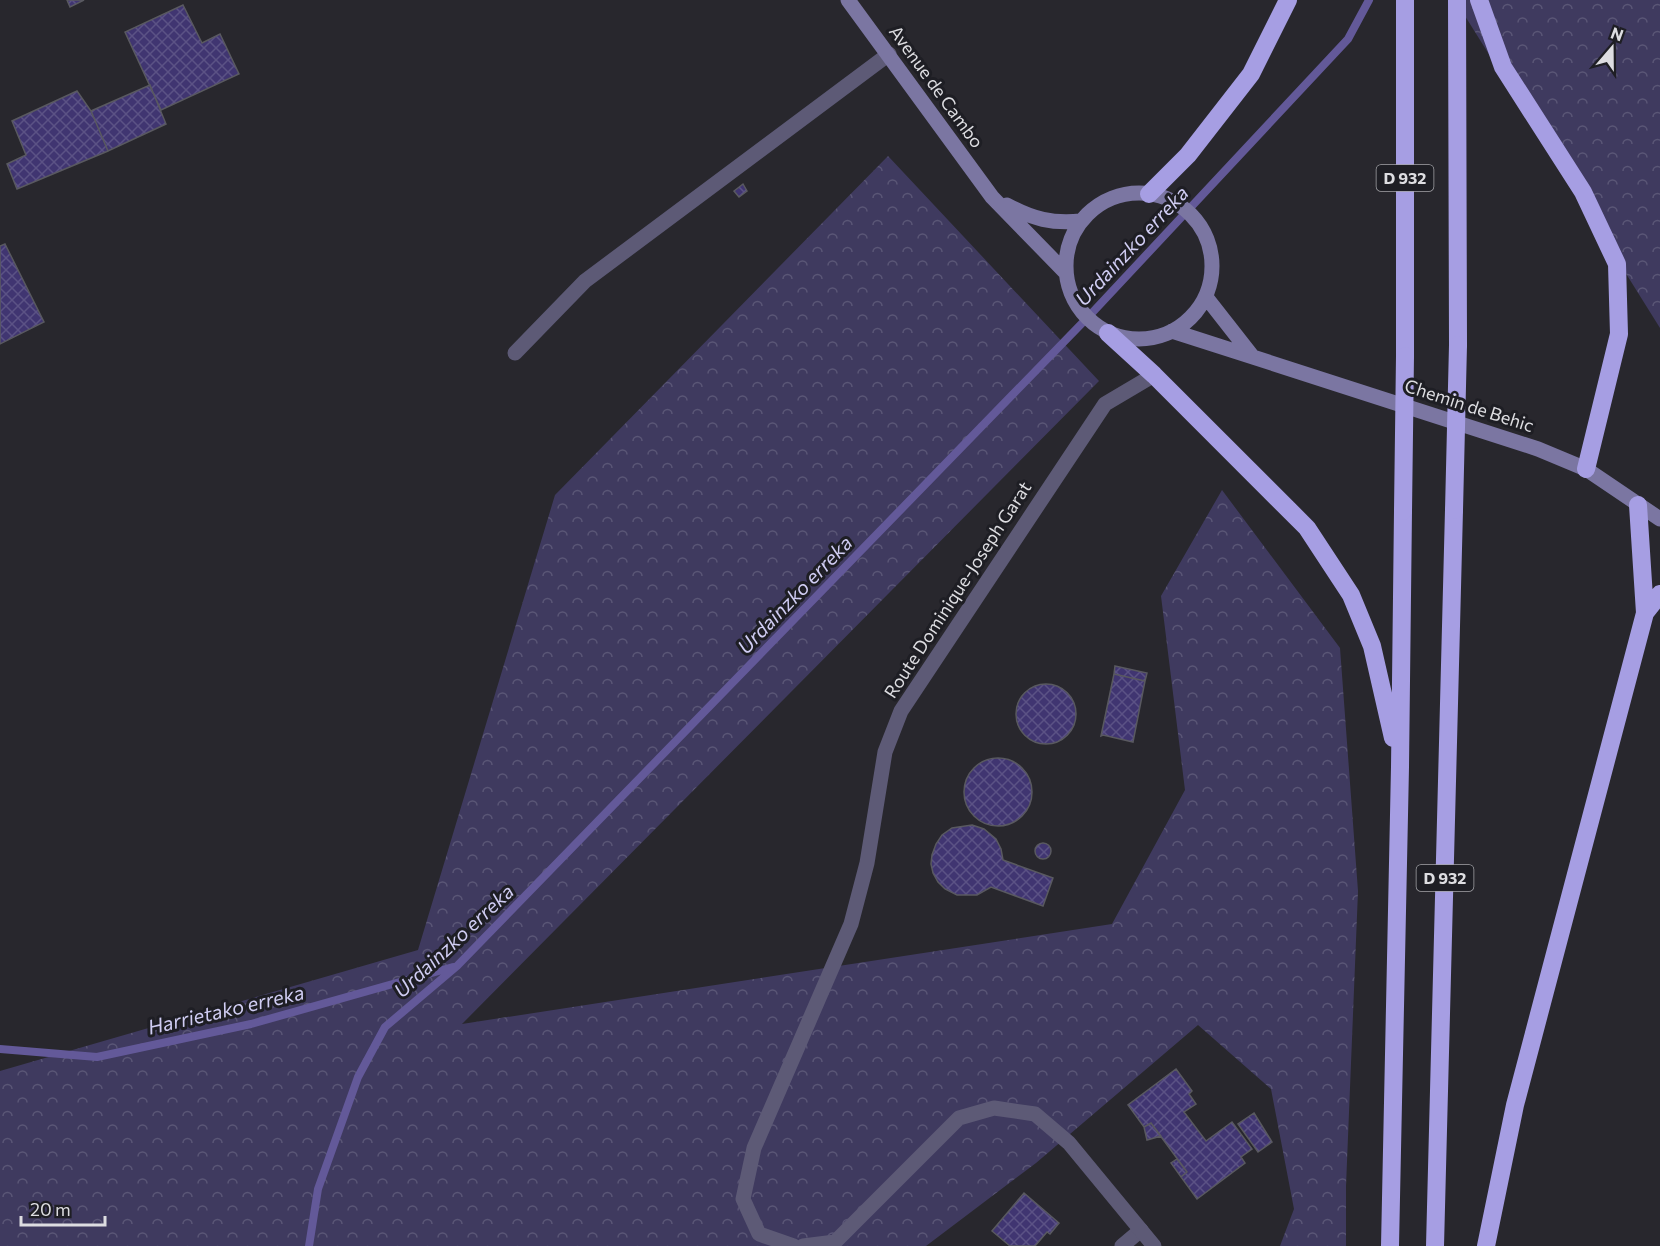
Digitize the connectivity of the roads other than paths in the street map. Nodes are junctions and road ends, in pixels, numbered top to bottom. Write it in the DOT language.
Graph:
graph roads {
  1 [pos="848,0"];
  2 [pos="1288,0"];
  3 [pos="1405,0"];
  4 [pos="1457,0"];
  5 [pos="1479,0"];
  6 [pos="889,54"];
  7 [pos="1149,194"];
  8 [pos="992,197"];
  9 [pos="1081,221"];
  10 [pos="1066,273"];
  11 [pos="1206,297"];
  12 [pos="1102,329"];
  13 [pos="1172,331"];
  14 [pos="514,353"];
  15 [pos="1253,357"];
  16 [pos="1154,375"];
  17 [pos="1586,469"];
  18 [pos="1638,505"];
  19 [pos="1660,519"];
  20 [pos="1660,594"];
  21 [pos="1645,613"];
  22 [pos="1400,767"];
  23 [pos="1141,1230"];
  24 [pos="794,1246"];
  25 [pos="804,1246"];
  26 [pos="1122,1246"];
  27 [pos="1154,1246"];
  28 [pos="1390,1246"];
  29 [pos="1435,1246"];
  30 [pos="1486,1246"];
  1 -- 6 [label="street, Avenue de Cambo"];
  2 -- 7 [label="highway"];
  3 -- 22 [label="highway, D 932, bridge"];
  4 -- 29 [label="highway, D 932, bridge"];
  5 -- 17 [label="highway"];
  6 -- 8 [label="street, Avenue de Cambo"];
  6 -- 14 [label="street"];
  7 -- 9 [label="street"];
  7 -- 11 [label="street"];
  8 -- 9 [label="street, Avenue de Cambo"];
  8 -- 10 [label="street, Avenue de Cambo"];
  9 -- 10 [label="street"];
  10 -- 12 [label="street"];
  11 -- 13 [label="street"];
  11 -- 15 [label="street"];
  12 -- 13 [label="street"];
  12 -- 16 [label="highway"];
  13 -- 15 [label="street, Chemin de Behic"];
  15 -- 17 [label="street, Chemin de Behic"];
  16 -- 22 [label="highway"];
  16 -- 24 [label="street, Route Dominique-Joseph Garat"];
  17 -- 18 [label="street, Chemin de Behic"];
  18 -- 19 [label="street, Chemin de Behic"];
  18 -- 21 [label="highway"];
  20 -- 21 [label="highway"];
  21 -- 30 [label="highway"];
  22 -- 28 [label="highway, D 932"];
  23 -- 25 [label="street"];
  23 -- 26 [label="street"];
  23 -- 27 [label="street"];
}
